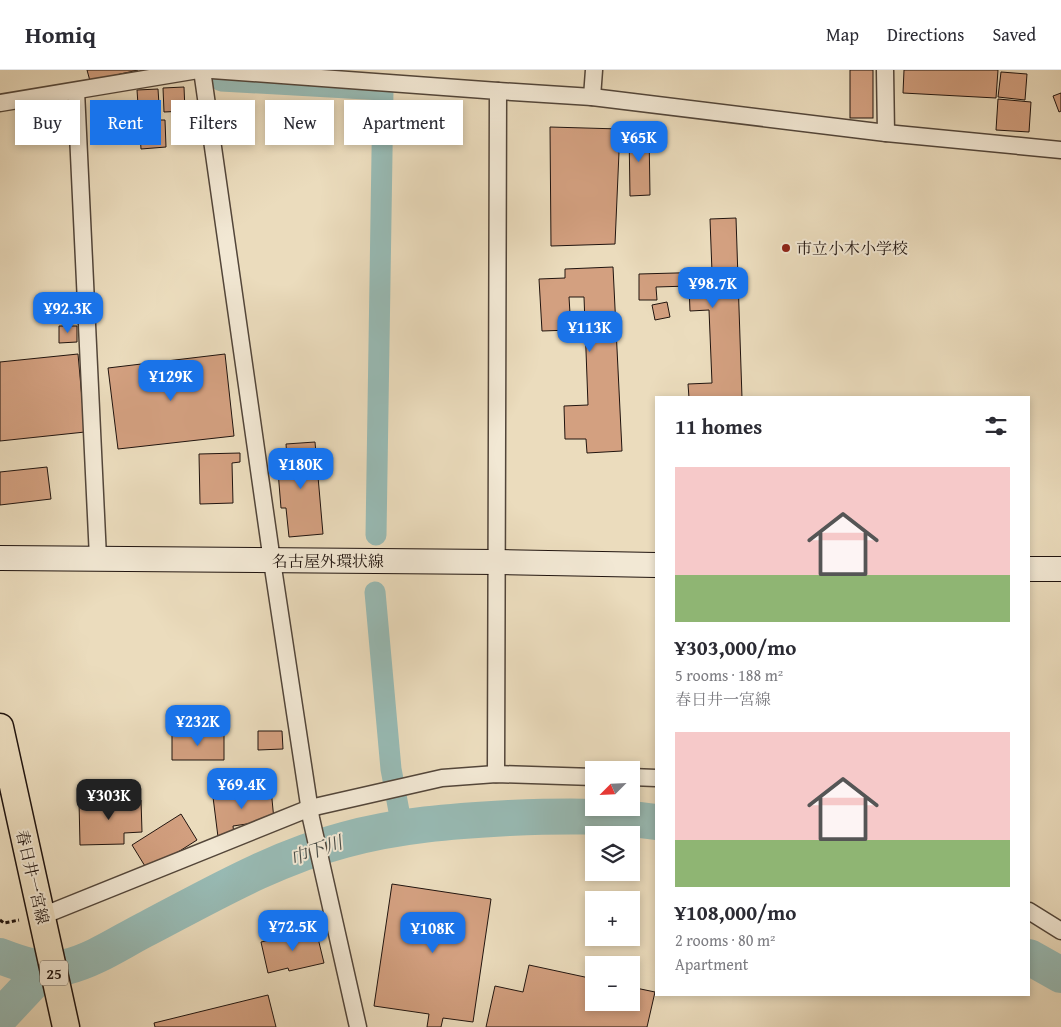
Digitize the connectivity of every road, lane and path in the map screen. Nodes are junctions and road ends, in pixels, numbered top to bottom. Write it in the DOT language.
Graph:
graph roads {
  1 [pos="198,70"];
  2 [pos="202,70"];
  3 [pos="212,70"];
  4 [pos="594,70"];
  5 [pos="885,70"];
  6 [pos="76,91"];
  7 [pos="498,91"];
  8 [pos="592,97"];
  9 [pos="0,103"];
  10 [pos="886,133"];
  11 [pos="1061,150"];
  12 [pos="0,558"];
  13 [pos="98,558"];
  14 [pos="272,561"];
  15 [pos="497,562"];
  16 [pos="655,565"];
  17 [pos="1030,569"];
  18 [pos="1061,569"];
  19 [pos="0,727"];
  20 [pos="496,774"];
  21 [pos="585,777"];
  22 [pos="640,778"];
  23 [pos="655,778"];
  24 [pos="311,813"];
  25 [pos="1030,912"];
  26 [pos="44,923"];
  27 [pos="1061,931"];
  28 [pos="64,1021"];
  29 [pos="358,1027"];
  1 -- 6 [label="street"];
  2 -- 14 [label="street"];
  3 -- 7 [label="street"];
  4 -- 8 [label="street"];
  5 -- 10 [label="street"];
  6 -- 9 [label="street"];
  6 -- 13 [label="street"];
  7 -- 8 [label="street"];
  7 -- 15 [label="street"];
  8 -- 10 [label="street"];
  10 -- 11 [label="street"];
  12 -- 13 [label="main road, 名古屋外環状線"];
  13 -- 14 [label="main road, 名古屋外環状線"];
  14 -- 15 [label="main road, 名古屋外環状線"];
  14 -- 24 [label="street"];
  15 -- 16 [label="main road, 名古屋外環状線"];
  15 -- 20 [label="street"];
  17 -- 18 [label="main road"];
  19 -- 26 [label="main road, 春日井一宮線 / 25"];
  20 -- 21 [label="street"];
  20 -- 24 [label="street"];
  22 -- 23 [label="street"];
  24 -- 26 [label="street"];
  24 -- 29 [label="street"];
  25 -- 27 [label="street"];
  26 -- 28 [label="main road, 春日井一宮線 / 25"];
}
